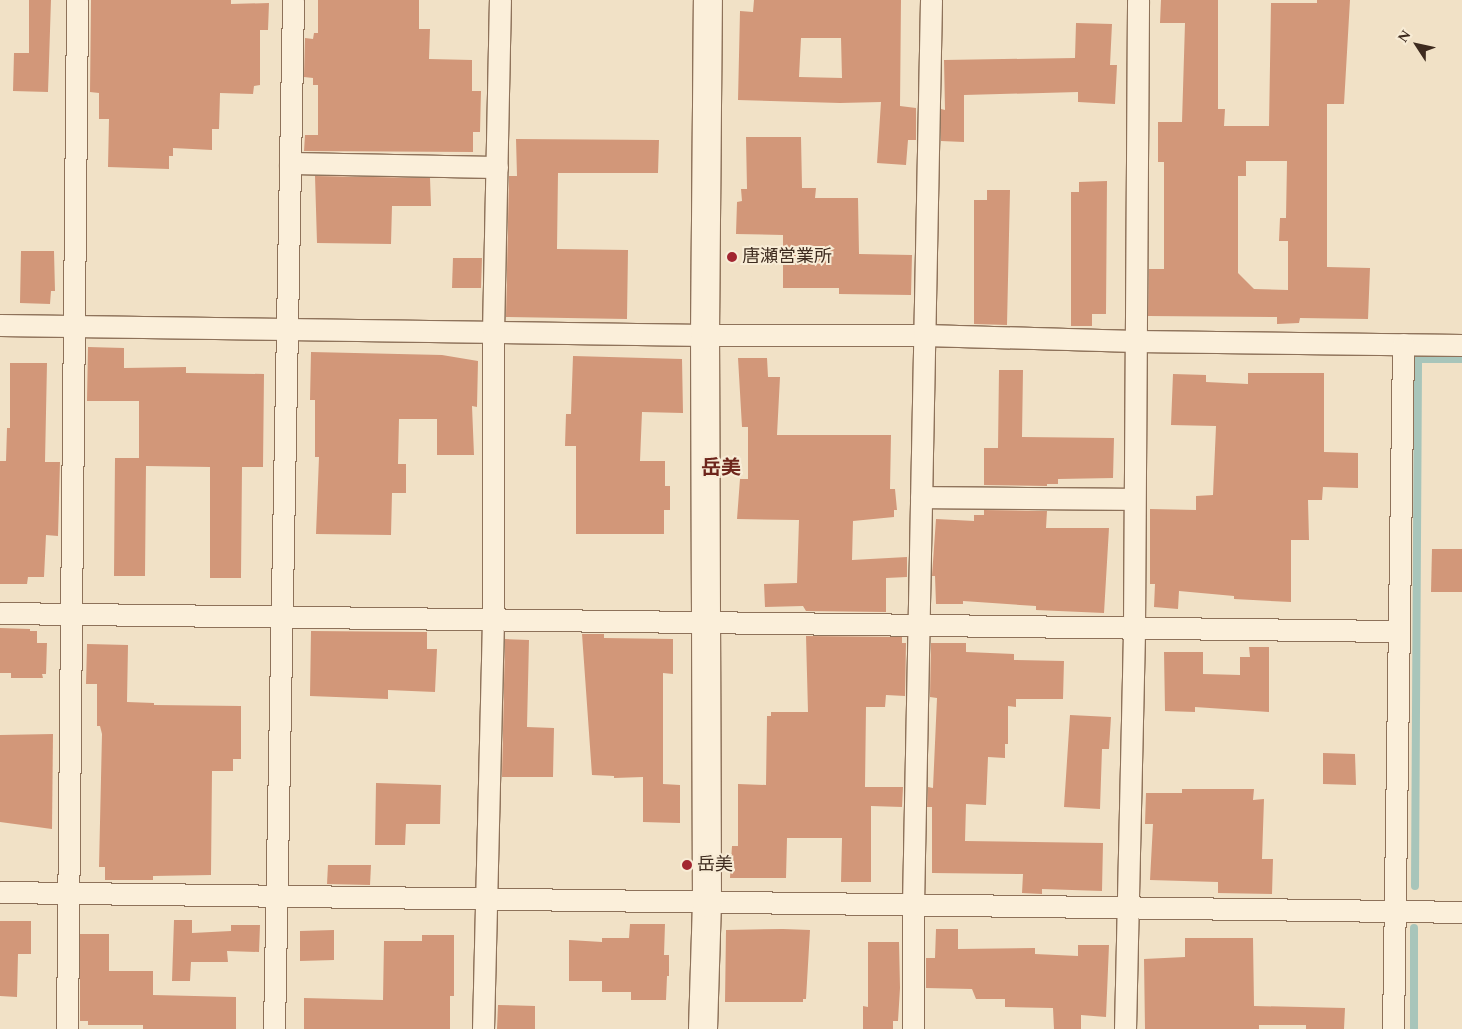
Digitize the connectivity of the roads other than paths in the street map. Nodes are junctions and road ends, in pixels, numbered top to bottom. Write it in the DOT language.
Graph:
graph roads {
  1 [pos="77,0"];
  2 [pos="293,0"];
  3 [pos="500,0"];
  4 [pos="708,0"];
  5 [pos="931,0"];
  6 [pos="1138,0"];
  7 [pos="290,163"];
  8 [pos="497,167"];
  9 [pos="0,325"];
  10 [pos="73,326"];
  11 [pos="288,329"];
  12 [pos="493,332"];
  13 [pos="706,335"];
  14 [pos="924,335"];
  15 [pos="1134,341"];
  16 [pos="1403,344"];
  17 [pos="1462,345"];
  18 [pos="921,497"];
  19 [pos="1133,499"];
  20 [pos="0,613"];
  21 [pos="71,614"];
  22 [pos="281,616"];
  23 [pos="493,618"];
  24 [pos="706,621"];
  25 [pos="918,623"];
  26 [pos="1134,626"];
  27 [pos="1398,630"];
  28 [pos="0,892"];
  29 [pos="69,892"];
  30 [pos="275,896"];
  31 [pos="485,900"];
  32 [pos="707,903"];
  33 [pos="913,905"];
  34 [pos="1126,907"];
  35 [pos="1393,911"];
  36 [pos="1462,912"];
  37 [pos="67,1029"];
  38 [pos="274,1029"];
  39 [pos="483,1029"];
  40 [pos="703,1029"];
  41 [pos="913,1029"];
  42 [pos="1125,1029"];
  43 [pos="1393,1029"];
  1 -- 10 [label="street"];
  2 -- 7 [label="street"];
  3 -- 8 [label="street"];
  4 -- 13 [label="street"];
  5 -- 14 [label="street"];
  6 -- 15 [label="street"];
  7 -- 8 [label="street"];
  7 -- 11 [label="street"];
  8 -- 12 [label="street"];
  9 -- 10 [label="street"];
  10 -- 11 [label="street"];
  10 -- 21 [label="street"];
  11 -- 12 [label="street"];
  11 -- 22 [label="street"];
  12 -- 13 [label="street"];
  12 -- 23 [label="street"];
  13 -- 14 [label="street"];
  13 -- 24 [label="street"];
  14 -- 15 [label="street"];
  14 -- 18 [label="street"];
  15 -- 16 [label="street"];
  15 -- 19 [label="street"];
  16 -- 17 [label="street"];
  16 -- 27 [label="street"];
  18 -- 19 [label="street"];
  18 -- 25 [label="street"];
  19 -- 26 [label="street"];
  20 -- 21 [label="street"];
  21 -- 22 [label="street"];
  21 -- 29 [label="street"];
  22 -- 23 [label="street"];
  22 -- 30 [label="street"];
  23 -- 24 [label="street"];
  23 -- 31 [label="street"];
  24 -- 25 [label="street"];
  24 -- 32 [label="street"];
  25 -- 26 [label="street"];
  25 -- 33 [label="street"];
  26 -- 27 [label="street"];
  26 -- 34 [label="street"];
  27 -- 35 [label="street"];
  28 -- 29 [label="street"];
  29 -- 30 [label="street"];
  29 -- 37 [label="street"];
  30 -- 31 [label="street"];
  30 -- 38 [label="street"];
  31 -- 32 [label="street"];
  31 -- 39 [label="street"];
  32 -- 33 [label="street"];
  32 -- 40 [label="street"];
  33 -- 34 [label="street"];
  33 -- 41 [label="street"];
  34 -- 35 [label="street"];
  34 -- 42 [label="street"];
  35 -- 36 [label="street"];
  35 -- 43 [label="street"];
}
